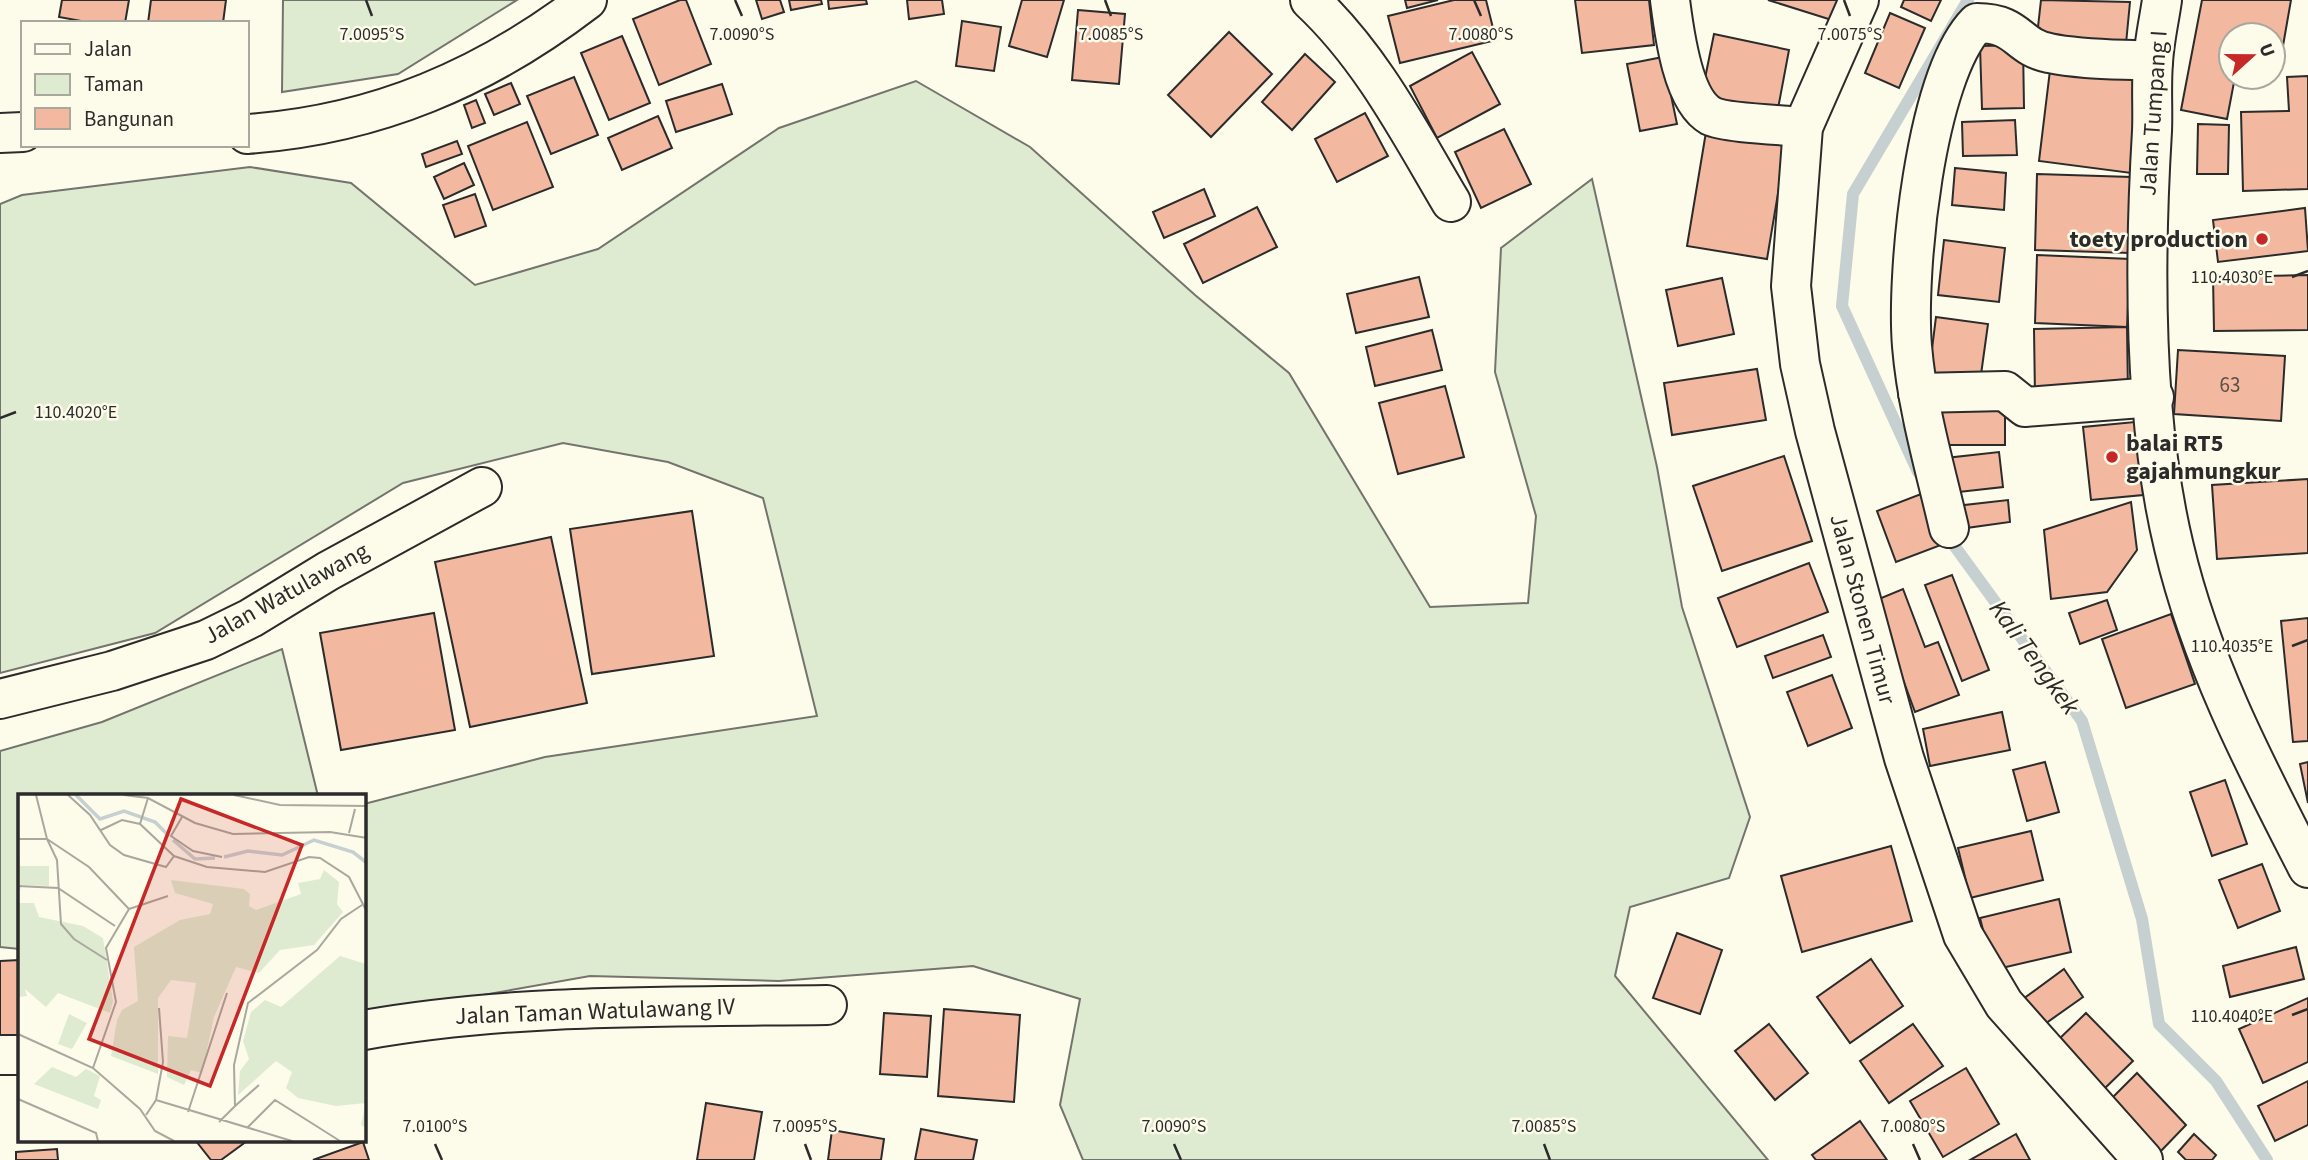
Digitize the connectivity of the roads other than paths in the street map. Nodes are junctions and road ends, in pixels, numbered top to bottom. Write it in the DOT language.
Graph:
graph roads {
  1 [pos="587,0"];
  2 [pos="1310,0"];
  3 [pos="1671,0"];
  4 [pos="1859,0"];
  5 [pos="2162,0"];
  6 [pos="2153,61"];
  7 [pos="1803,127"];
  8 [pos="21,132"];
  9 [pos="0,133"];
  10 [pos="248,134"];
  11 [pos="1451,202"];
  12 [pos="1918,393"];
  13 [pos="2154,397"];
  14 [pos="482,487"];
  15 [pos="1949,528"];
  16 [pos="0,699"];
  17 [pos="2308,868"];
  18 [pos="827,1005"];
  19 [pos="366,1030"];
  20 [pos="0,1055"];
  21 [pos="18,1055"];
  22 [pos="2143,1160"];
  1 -- 10 [label="street"];
  2 -- 11 [label="street"];
  3 -- 7 [label="street"];
  4 -- 7 [label="street, Jalan Stonen Timur"];
  5 -- 6 [label="street, Jalan Tumpang I"];
  6 -- 12 [label="street"];
  6 -- 13 [label="street, Jalan Tumpang I"];
  7 -- 22 [label="street, Jalan Stonen Timur"];
  8 -- 9 [label="street"];
  12 -- 13 [label="street"];
  12 -- 15 [label="street"];
  13 -- 17 [label="street, Jalan Tumpang I"];
  14 -- 16 [label="street, Jalan Watulawang"];
  18 -- 19 [label="street, Jalan Taman Watulawang IV"];
  20 -- 21 [label="street"];
}
